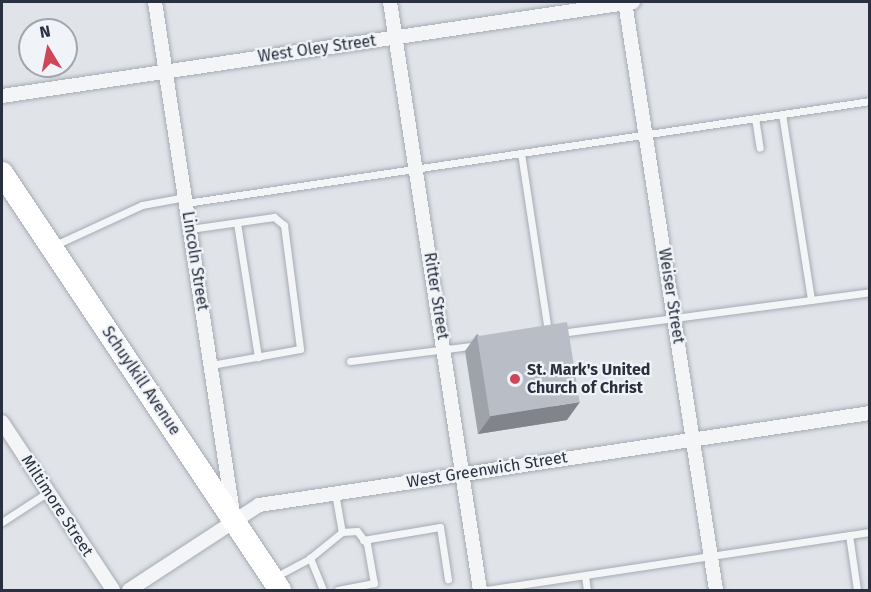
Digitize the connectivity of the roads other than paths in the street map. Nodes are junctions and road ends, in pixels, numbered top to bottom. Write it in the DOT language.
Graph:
graph roads {
  1 [pos="155,2"];
  2 [pos="390,2"];
  3 [pos="628,2"];
  4 [pos="395,37"];
  5 [pos="166,71"];
  6 [pos="2,96"];
  7 [pos="870,101"];
  8 [pos="782,114"];
  9 [pos="755,118"];
  10 [pos="646,135"];
  11 [pos="760,148"];
  12 [pos="521,153"];
  13 [pos="416,169"];
  14 [pos="2,173"];
  15 [pos="186,200"];
  16 [pos="237,223"];
  17 [pos="190,229"];
  18 [pos="51,247"];
  19 [pos="870,292"];
  20 [pos="811,300"];
  21 [pos="674,315"];
  22 [pos="548,334"];
  23 [pos="537,336"];
  24 [pos="491,343"];
  25 [pos="444,350"];
  26 [pos="258,357"];
  27 [pos="350,361"];
  28 [pos="211,365"];
  29 [pos="870,412"];
  30 [pos="2,422"];
  31 [pos="693,439"];
  32 [pos="462,474"];
  33 [pos="48,492"];
  34 [pos="335,493"];
  35 [pos="234,521"];
  36 [pos="2,522"];
  37 [pos="342,532"];
  38 [pos="870,532"];
  39 [pos="849,535"];
  40 [pos="363,540"];
  41 [pos="711,557"];
  42 [pos="310,558"];
  43 [pos="585,576"];
  44 [pos="448,579"];
  45 [pos="276,585"];
  46 [pos="113,591"];
  47 [pos="129,591"];
  48 [pos="323,591"];
  49 [pos="338,591"];
  50 [pos="480,591"];
  51 [pos="486,591"];
  52 [pos="587,591"];
  53 [pos="716,591"];
  54 [pos="857,591"];
  1 -- 5 [label="street, Lincoln Street"];
  2 -- 4 [label="street, Ritter Street"];
  3 -- 4 [label="street, West Oley Street"];
  3 -- 10 [label="street, Weiser Street"];
  4 -- 5 [label="street, West Oley Street"];
  4 -- 13 [label="street, Ritter Street"];
  5 -- 6 [label="street, West Oley Street"];
  5 -- 15 [label="street, Lincoln Street"];
  7 -- 8 [label="lane"];
  8 -- 9 [label="lane"];
  8 -- 20 [label="lane"];
  9 -- 10 [label="lane"];
  9 -- 11 [label="lane"];
  10 -- 12 [label="lane"];
  10 -- 21 [label="street, Weiser Street"];
  12 -- 13 [label="lane"];
  12 -- 22 [label="lane"];
  13 -- 15 [label="lane"];
  13 -- 25 [label="street, Ritter Street"];
  14 -- 18 [label="main road, Schuylkill Avenue"];
  15 -- 17 [label="street, Lincoln Street"];
  15 -- 18 [label="lane"];
  16 -- 17 [label="lane"];
  16 -- 26 [label="lane"];
  16 -- 26 [label="lane"];
  17 -- 28 [label="street, Lincoln Street"];
  18 -- 35 [label="main road, Schuylkill Avenue"];
  19 -- 20 [label="lane"];
  20 -- 21 [label="lane"];
  21 -- 22 [label="lane"];
  21 -- 31 [label="street, Weiser Street"];
  22 -- 23 [label="lane"];
  24 -- 25 [label="lane"];
  25 -- 27 [label="lane"];
  25 -- 32 [label="street, Ritter Street"];
  26 -- 28 [label="lane"];
  28 -- 35 [label="street, Lincoln Street"];
  29 -- 31 [label="street, West Greenwich Street"];
  30 -- 33 [label="street, Miltimore Street"];
  31 -- 32 [label="street, West Greenwich Street"];
  31 -- 41 [label="street, Weiser Street"];
  32 -- 34 [label="street, West Greenwich Street"];
  32 -- 50 [label="street, Ritter Street"];
  33 -- 36 [label="lane"];
  33 -- 46 [label="street, Miltimore Street"];
  34 -- 35 [label="street, West Greenwich Street"];
  34 -- 37 [label="lane"];
  35 -- 45 [label="main road, Schuylkill Avenue"];
  35 -- 47 [label="street, West Greenwich Street"];
  37 -- 40 [label="lane"];
  37 -- 42 [label="lane"];
  38 -- 39 [label="lane"];
  39 -- 41 [label="lane"];
  39 -- 54 [label="lane"];
  40 -- 44 [label="lane"];
  40 -- 49 [label="lane"];
  41 -- 43 [label="lane"];
  41 -- 53 [label="street, Weiser Street"];
  42 -- 45 [label="lane"];
  42 -- 48 [label="lane"];
  43 -- 51 [label="lane"];
  43 -- 52 [label="lane"];
}
